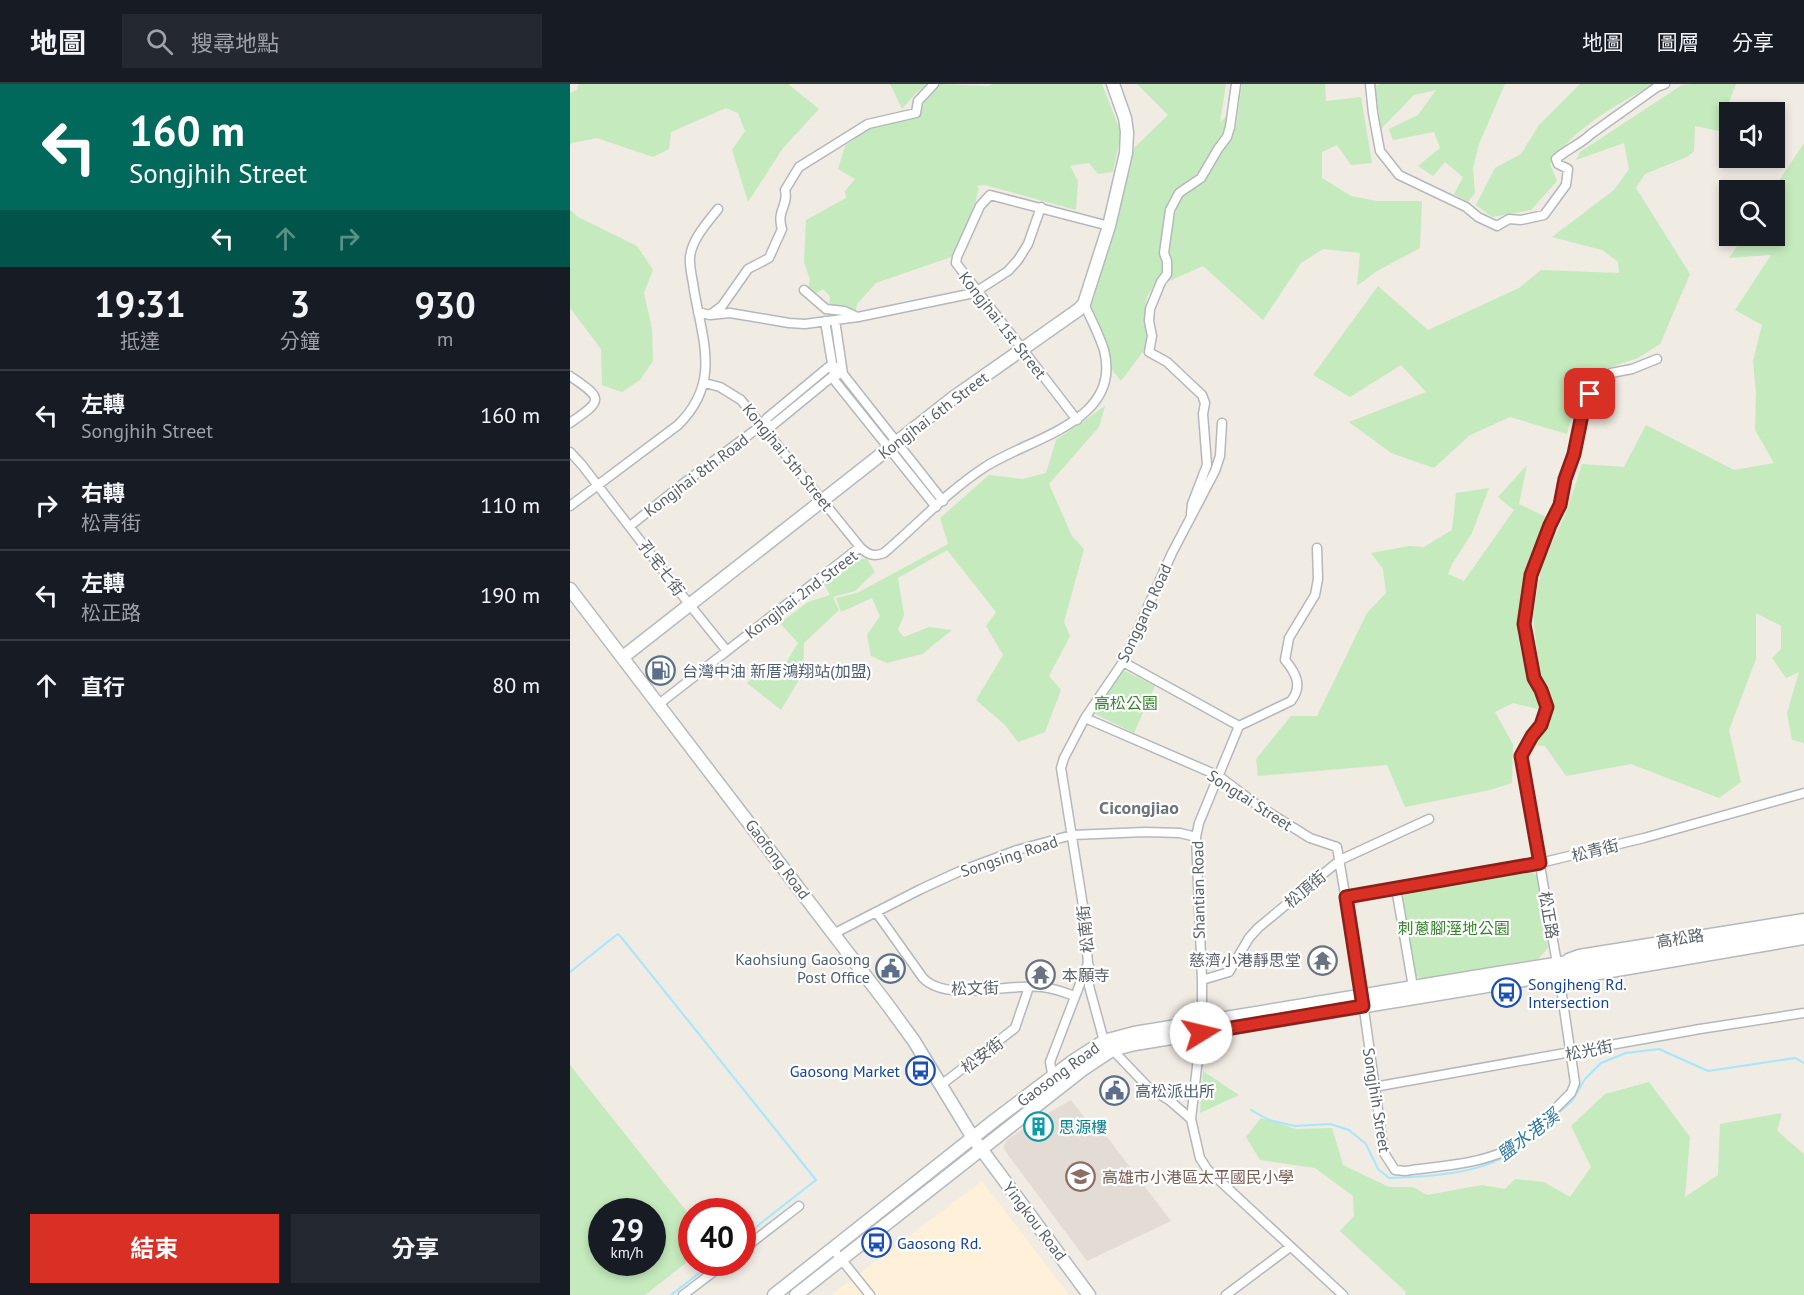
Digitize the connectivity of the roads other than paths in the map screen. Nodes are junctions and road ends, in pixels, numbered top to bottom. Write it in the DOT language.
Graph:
graph roads {
  1 [pos="934,84"];
  2 [pos="1113,84"];
  3 [pos="1236,84"];
  4 [pos="1370,84"];
  5 [pos="1665,84"];
  6 [pos="1041,207"];
  7 [pos="718,209"];
  8 [pos="1109,226"];
  9 [pos="804,290"];
  10 [pos="977,291"];
  11 [pos="1084,304"];
  12 [pos="698,312"];
  13 [pos="710,315"];
  14 [pos="858,317"];
  15 [pos="835,320"];
  16 [pos="825,321"];
  17 [pos="1023,349"];
  18 [pos="1657,359"];
  19 [pos="832,364"];
  20 [pos="838,375"];
  21 [pos="570,376"];
  22 [pos="705,383"];
  23 [pos="1077,420"];
  24 [pos="570,423"];
  25 [pos="1222,423"];
  26 [pos="762,425"];
  27 [pos="892,446"];
  28 [pos="570,452"];
  29 [pos="598,485"];
  30 [pos="821,501"];
  31 [pos="940,504"];
  32 [pos="570,506"];
  33 [pos="1190,519"];
  34 [pos="630,526"];
  35 [pos="860,547"];
  36 [pos="1317,548"];
  37 [pos="570,589"];
  38 [pos="689,604"];
  39 [pos="727,651"];
  40 [pos="623,657"];
  41 [pos="1123,662"];
  42 [pos="659,704"];
  43 [pos="1085,718"];
  44 [pos="1239,726"];
  45 [pos="1219,776"];
  46 [pos="1804,793"];
  47 [pos="1429,819"];
  48 [pos="1072,835"];
  49 [pos="1196,837"];
  50 [pos="1340,860"];
  51 [pos="1540,863"];
  52 [pos="1396,888"];
  53 [pos="1346,897"];
  54 [pos="876,912"];
  55 [pos="1804,918"];
  56 [pos="1804,925"];
  57 [pos="835,933"];
  58 [pos="1804,934"];
  59 [pos="1804,940"];
  60 [pos="1089,963"];
  61 [pos="1582,966"];
  62 [pos="1558,969"];
  63 [pos="1202,980"];
  64 [pos="1029,987"];
  65 [pos="1413,987"];
  66 [pos="1074,996"];
  67 [pos="1362,1001"];
  68 [pos="1804,1013"];
  69 [pos="1202,1028"];
  70 [pos="1108,1045"];
  71 [pos="1572,1053"];
  72 [pos="1056,1082"];
  73 [pos="941,1085"];
  74 [pos="1374,1087"];
  75 [pos="1191,1119"];
  76 [pos="977,1143"];
  77 [pos="799,1206"];
  78 [pos="756,1239"];
  79 [pos="1290,1247"];
  80 [pos="837,1254"];
  81 [pos="708,1276"];
  82 [pos="684,1295"];
  83 [pos="774,1295"];
  84 [pos="796,1295"];
  85 [pos="870,1295"];
  86 [pos="1089,1295"];
  87 [pos="1226,1295"];
  88 [pos="1343,1295"];
  1 -- 13 [label="street"];
  2 -- 8 [label="street"];
  3 -- 33 [label="street"];
  4 -- 5 [label="street"];
  6 -- 8 [label="street"];
  6 -- 10 [label="street"];
  6 -- 10 [label="street, Kongjhai 1st Street"];
  7 -- 12 [label="street"];
  8 -- 11 [label="street"];
  9 -- 14 [label="street"];
  10 -- 14 [label="street"];
  10 -- 17 [label="street, Kongjhai 1st Street"];
  11 -- 17 [label="street, Kongjhai 6th Street"];
  11 -- 23 [label="street, Kongjhai 2nd Street"];
  12 -- 13 [label="street"];
  12 -- 22 [label="street"];
  13 -- 16 [label="street"];
  14 -- 15 [label="street"];
  15 -- 16 [label="street"];
  15 -- 20 [label="street"];
  16 -- 19 [label="street"];
  17 -- 23 [label="street, Kongjhai 1st Street"];
  17 -- 27 [label="street, Kongjhai 6th Street"];
  18 -- 51 [label="street, 松正路"];
  19 -- 20 [label="street"];
  19 -- 26 [label="street, Kongjhai 8th Road"];
  20 -- 26 [label="street, Kongjhai 8th Road"];
  20 -- 27 [label="street"];
  21 -- 24 [label="street"];
  22 -- 26 [label="street, Kongjhai 5th Street"];
  22 -- 29 [label="street"];
  23 -- 31 [label="street, Kongjhai 2nd Street"];
  25 -- 33 [label="street, Songgang Road"];
  26 -- 30 [label="street, Kongjhai 5th Street"];
  26 -- 34 [label="street, Kongjhai 8th Road"];
  27 -- 30 [label="street, Kongjhai 6th Street"];
  27 -- 31 [label="street"];
  28 -- 29 [label="street, 孔宅七街"];
  29 -- 32 [label="street"];
  29 -- 34 [label="street, 孔宅七街"];
  30 -- 35 [label="street, Kongjhai 5th Street"];
  30 -- 38 [label="street, Kongjhai 6th Street"];
  31 -- 35 [label="street, Kongjhai 2nd Street"];
  33 -- 41 [label="street, Songgang Road"];
  34 -- 38 [label="street, 孔宅七街"];
  35 -- 39 [label="street, Kongjhai 2nd Street"];
  36 -- 44 [label="street"];
  37 -- 40 [label="street, Gaofong Road"];
  38 -- 39 [label="street, 孔宅七街"];
  38 -- 40 [label="street, Kongjhai 6th Street"];
  39 -- 42 [label="street, Kongjhai 2nd Street"];
  40 -- 42 [label="street, Gaofong Road"];
  41 -- 43 [label="street, Songgang Road"];
  41 -- 44 [label="street"];
  42 -- 57 [label="street, Gaofong Road"];
  43 -- 45 [label="street, Songtai Street"];
  43 -- 48 [label="street, Songgang Road"];
  44 -- 45 [label="street, Shantian Road"];
  45 -- 49 [label="street, Shantian Road"];
  45 -- 50 [label="street, Songtai Street"];
  46 -- 51 [label="street, 松青街"];
  47 -- 50 [label="street, 松頂街"];
  48 -- 49 [label="street, Songsing Road"];
  48 -- 54 [label="street, Songsing Road"];
  48 -- 60 [label="street, 松南街"];
  49 -- 63 [label="street, Shantian Road"];
  50 -- 53 [label="street, Songjhih Street"];
  50 -- 63 [label="street, 松頂街"];
  51 -- 52 [label="street, 松青街"];
  51 -- 62 [label="street, 松正路"];
  52 -- 53 [label="street, 松青街"];
  52 -- 65 [label="street"];
  53 -- 67 [label="street, Songjhih Street"];
  54 -- 57 [label="street, Songsing Road"];
  54 -- 64 [label="street, 松文街"];
  55 -- 62 [label="street, 高松路"];
  56 -- 61 [label="street, 高松路"];
  57 -- 73 [label="street, Gaofong Road"];
  58 -- 61 [label="street, 高松路"];
  59 -- 62 [label="street, 高松路"];
  60 -- 66 [label="street, 松南街"];
  60 -- 70 [label="street"];
  61 -- 62 [label="street, Gaosong Road"];
  62 -- 65 [label="street, Gaosong Road"];
  62 -- 67 [label="street, Gaosong Road"];
  62 -- 71 [label="street, 松正路"];
  63 -- 69 [label="street, Shantian Road"];
  64 -- 66 [label="street, 松文街"];
  64 -- 73 [label="street, 松安街"];
  65 -- 67 [label="street, Gaosong Road"];
  66 -- 72 [label="street, 松南街"];
  67 -- 69 [label="street, Gaosong Road"];
  67 -- 74 [label="street, Songjhih Street"];
  68 -- 71 [label="street, 松光街"];
  69 -- 70 [label="street, Gaosong Road"];
  69 -- 75 [label="street, Shantian Road"];
  70 -- 72 [label="street, Gaosong Road"];
  70 -- 75 [label="street"];
  71 -- 74 [label="street, 松光街"];
  71 -- 74 [label="street, Songjhih Street"];
  72 -- 76 [label="street, Gaosong Road"];
  73 -- 76 [label="street, Gaofong Road"];
  75 -- 79 [label="street, Shantian Road"];
  76 -- 80 [label="street, Gaosong Road"];
  76 -- 86 [label="street, Yingkou Road"];
  77 -- 78 [label="street"];
  79 -- 87 [label="street"];
  79 -- 88 [label="street, Shantian Road"];
  80 -- 83 [label="street, Gaosong Road"];
  80 -- 84 [label="street, Gaosong Road"];
  80 -- 85 [label="street"];
  81 -- 82 [label="street"];
}
